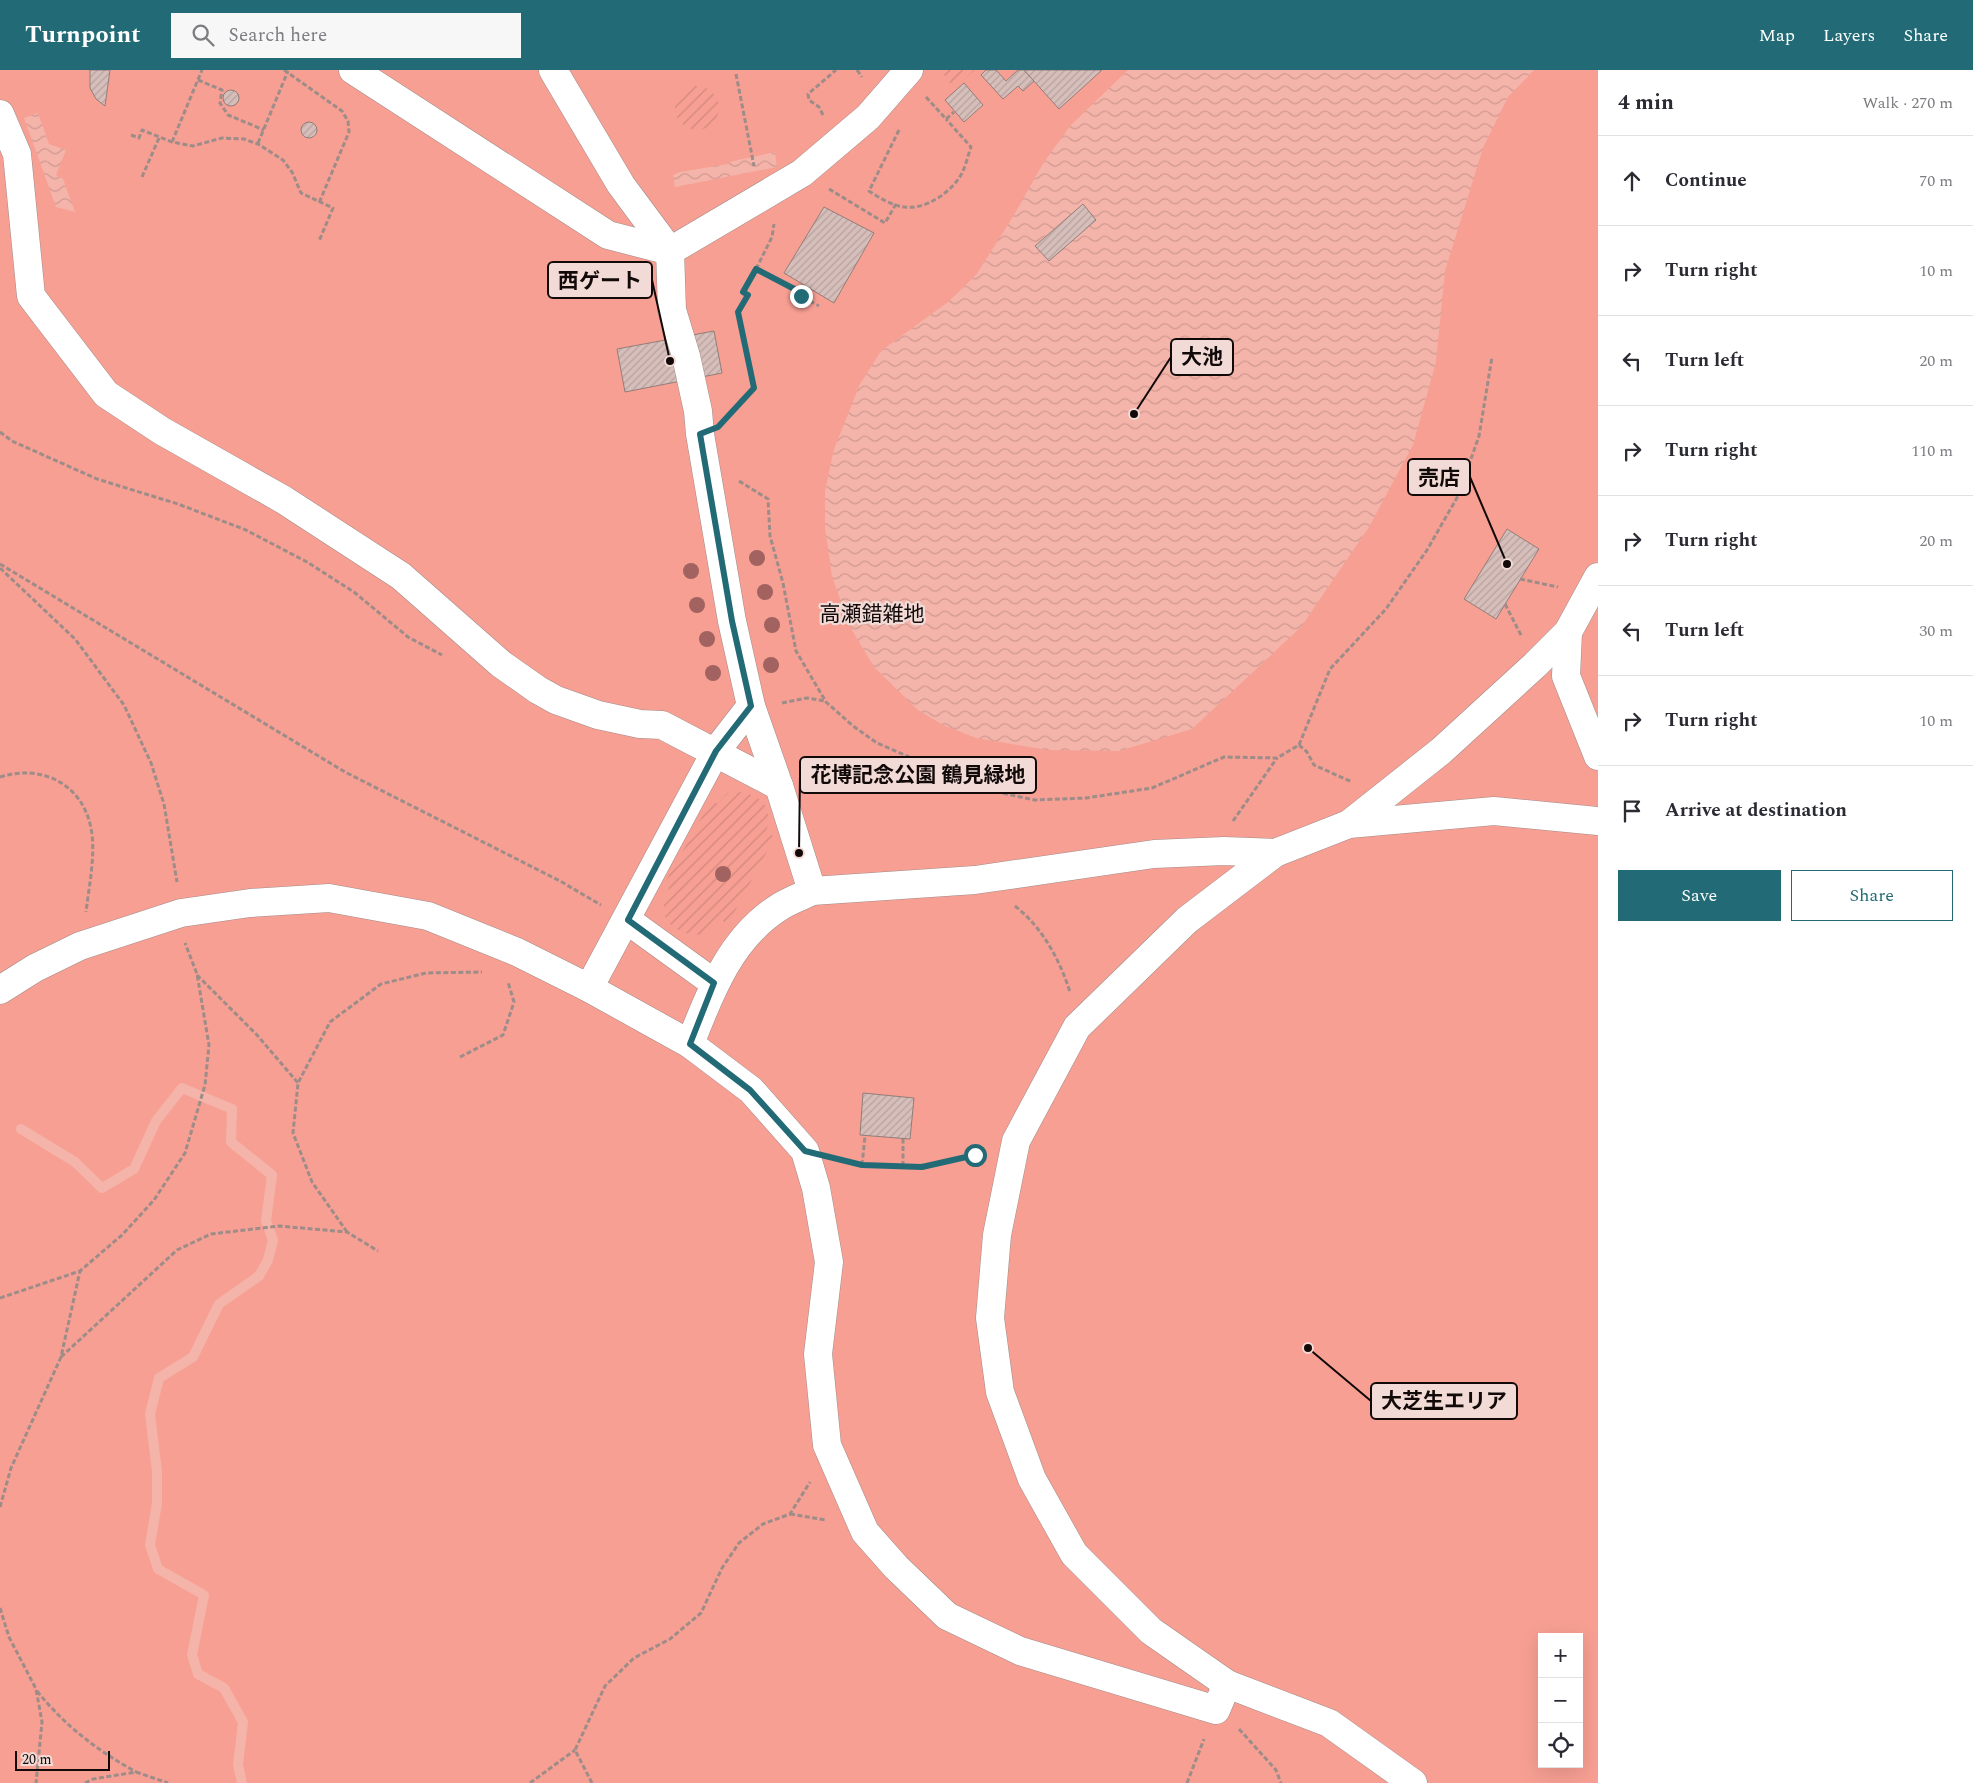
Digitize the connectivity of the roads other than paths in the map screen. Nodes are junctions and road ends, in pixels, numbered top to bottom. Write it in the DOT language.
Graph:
graph roads {
  1 [pos="353,70"];
  2 [pos="553,70"];
  3 [pos="910,70"];
  4 [pos="0,114"];
  5 [pos="670,251"];
  6 [pos="1593,585"];
  7 [pos="1568,632"];
  8 [pos="751,706"];
  9 [pos="716,751"];
  10 [pos="1598,756"];
  11 [pos="779,786"];
  12 [pos="1598,821"];
  13 [pos="1348,824"];
  14 [pos="1275,852"];
  15 [pos="812,891"];
  16 [pos="628,920"];
  17 [pos="714,983"];
  18 [pos="589,988"];
  19 [pos="0,990"];
  20 [pos="690,1044"];
  21 [pos="1227,1684"];
  22 [pos="1412,1783"];
  1 -- 5 [label="street"];
  2 -- 5 [label="street"];
  3 -- 5 [label="street"];
  4 -- 9 [label="street"];
  5 -- 8 [label="street"];
  6 -- 7 [label="street"];
  7 -- 10 [label="street"];
  7 -- 13 [label="street"];
  8 -- 9 [label="street"];
  8 -- 11 [label="street"];
  9 -- 11 [label="street"];
  9 -- 16 [label="street"];
  11 -- 15 [label="street"];
  12 -- 13 [label="street"];
  13 -- 14 [label="street"];
  14 -- 15 [label="street"];
  14 -- 21 [label="street"];
  15 -- 17 [label="street"];
  16 -- 17 [label="street"];
  16 -- 18 [label="street"];
  17 -- 20 [label="street"];
  18 -- 19 [label="street"];
  18 -- 20 [label="street"];
  20 -- 21 [label="street"];
  21 -- 22 [label="street"];
}
